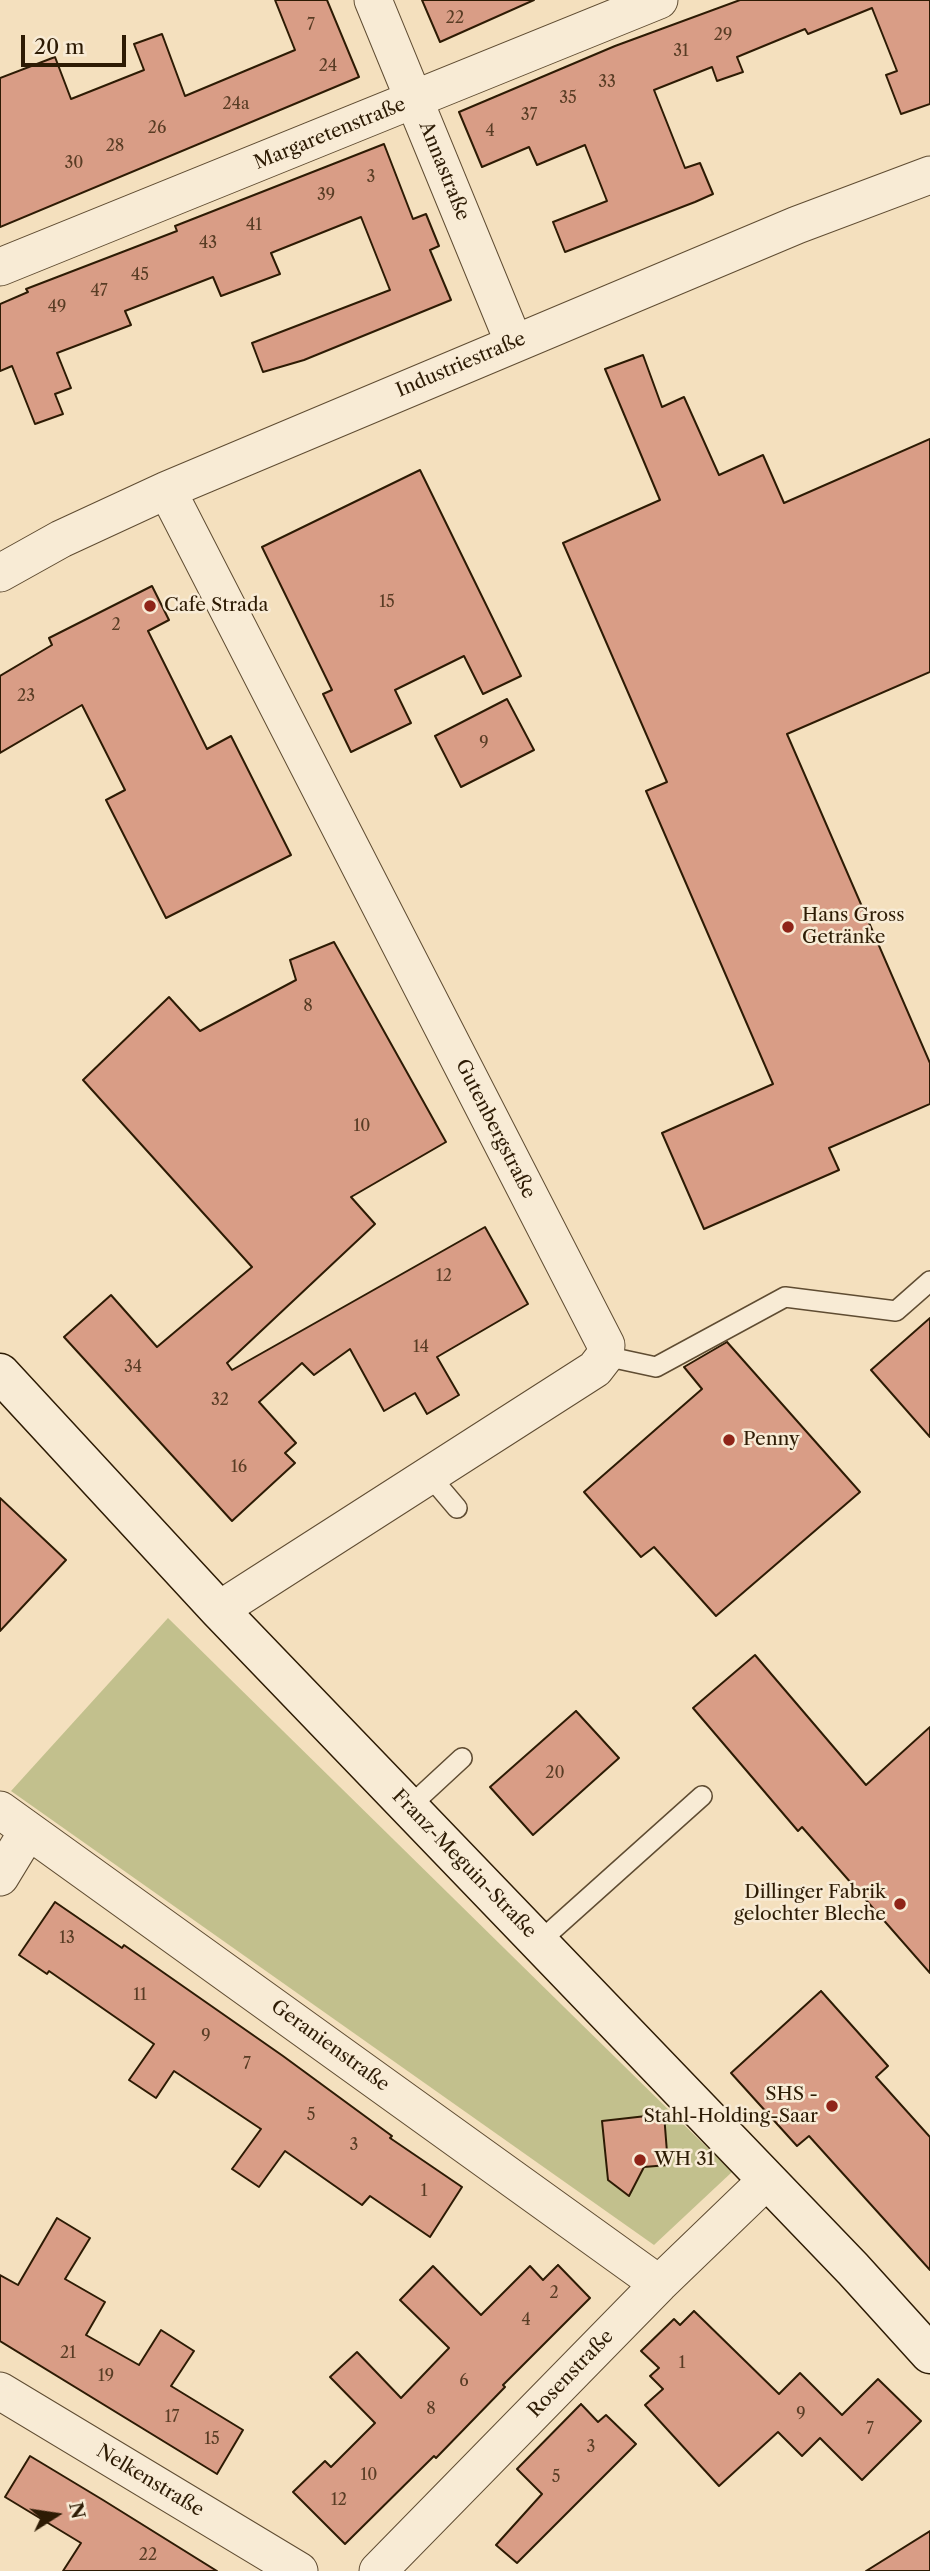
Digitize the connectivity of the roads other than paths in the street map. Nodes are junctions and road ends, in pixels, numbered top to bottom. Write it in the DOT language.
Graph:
graph roads {
  1 [pos="373,0"];
  2 [pos="659,0"];
  3 [pos="415,99"];
  4 [pos="930,175"];
  5 [pos="0,267"];
  6 [pos="514,343"];
  7 [pos="167,490"];
  8 [pos="0,573"];
  9 [pos="930,1281"];
  10 [pos="605,1356"];
  11 [pos="0,1373"];
  12 [pos="429,1475"];
  13 [pos="457,1508"];
  14 [pos="219,1610"];
  15 [pos="462,1758"];
  16 [pos="702,1796"];
  17 [pos="409,1807"];
  18 [pos="14,1821"];
  19 [pos="0,1877"];
  20 [pos="539,1942"];
  21 [pos="767,2180"];
  22 [pos="659,2284"];
  23 [pos="930,2354"];
  24 [pos="0,2391"];
  25 [pos="299,2571"];
  26 [pos="378,2571"];
  1 -- 3 [label="street, Annastraße"];
  2 -- 3 [label="street, Margaretenstraße"];
  3 -- 5 [label="street, Margaretenstraße"];
  3 -- 6 [label="street, Annastraße"];
  4 -- 6 [label="street, Industriestraße"];
  6 -- 7 [label="street, Industriestraße"];
  7 -- 8 [label="street, Industriestraße"];
  7 -- 10 [label="street, Gutenbergstraße"];
  9 -- 10 [label="lane"];
  10 -- 12 [label="street"];
  11 -- 14 [label="street, Franz-Meguin-Straße"];
  12 -- 13 [label="lane"];
  12 -- 14 [label="street"];
  14 -- 17 [label="street, Franz-Meguin-Straße"];
  15 -- 17 [label="lane"];
  16 -- 20 [label="lane"];
  17 -- 20 [label="street, Franz-Meguin-Straße"];
  18 -- 19 [label="street"];
  18 -- 22 [label="street, Geranienstraße"];
  20 -- 21 [label="street, Franz-Meguin-Straße"];
  21 -- 22 [label="street, Rosenstraße"];
  21 -- 23 [label="street, Franz-Meguin-Straße"];
  22 -- 26 [label="street, Rosenstraße"];
  24 -- 25 [label="street, Nelkenstraße"];
}
